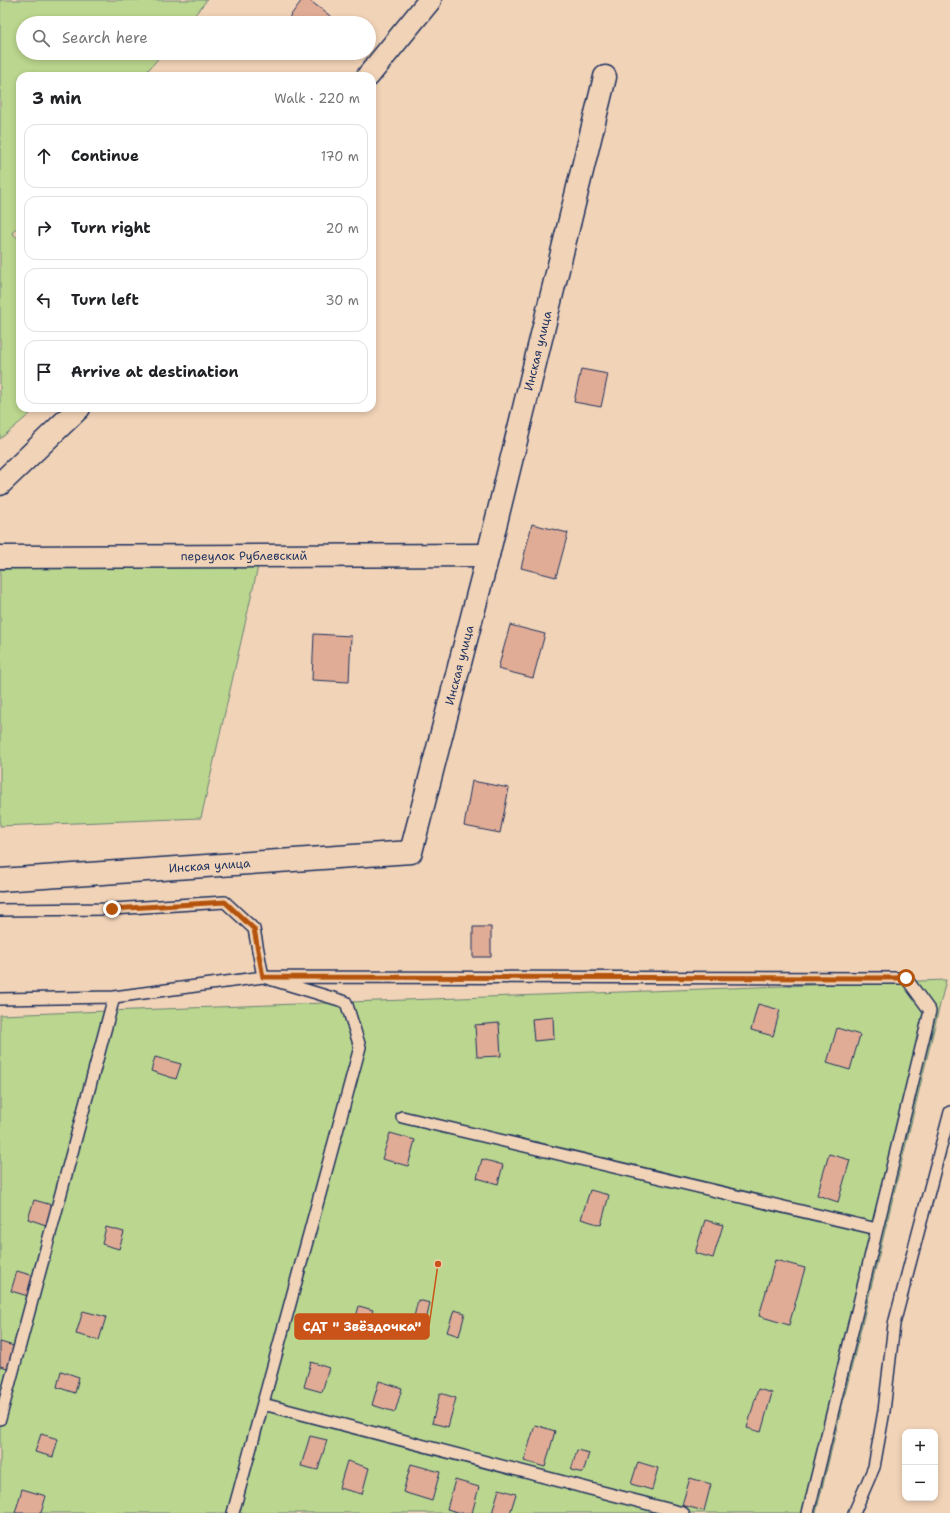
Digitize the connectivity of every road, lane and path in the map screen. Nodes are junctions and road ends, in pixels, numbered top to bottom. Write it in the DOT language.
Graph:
graph roads {
  1 [pos="430,0"];
  2 [pos="371,72"];
  3 [pos="605,77"];
  4 [pos="75,412"];
  5 [pos="0,484"];
  6 [pos="488,555"];
  7 [pos="0,557"];
  8 [pos="0,880"];
  9 [pos="0,910"];
  10 [pos="263,977"];
  11 [pos="114,997"];
  12 [pos="0,999"];
  13 [pos="950,1112"];
  14 [pos="402,1117"];
  15 [pos="877,1229"];
  16 [pos="263,1404"];
  17 [pos="0,1419"];
  18 [pos="233,1513"];
  19 [pos="683,1513"];
  20 [pos="808,1513"];
  21 [pos="854,1513"];
  1 -- 2 [label="street"];
  3 -- 6 [label="street, Инская улица"];
  4 -- 5 [label="street"];
  6 -- 7 [label="street, переулок Рублевский"];
  6 -- 8 [label="street, Инская улица"];
  9 -- 10 [label="lane"];
  10 -- 11 [label="lane"];
  10 -- 15 [label="lane"];
  10 -- 16 [label="lane"];
  11 -- 12 [label="lane"];
  11 -- 17 [label="lane"];
  13 -- 21 [label="lane"];
  14 -- 15 [label="lane"];
  15 -- 20 [label="lane"];
  16 -- 18 [label="lane"];
  16 -- 19 [label="lane"];
}
